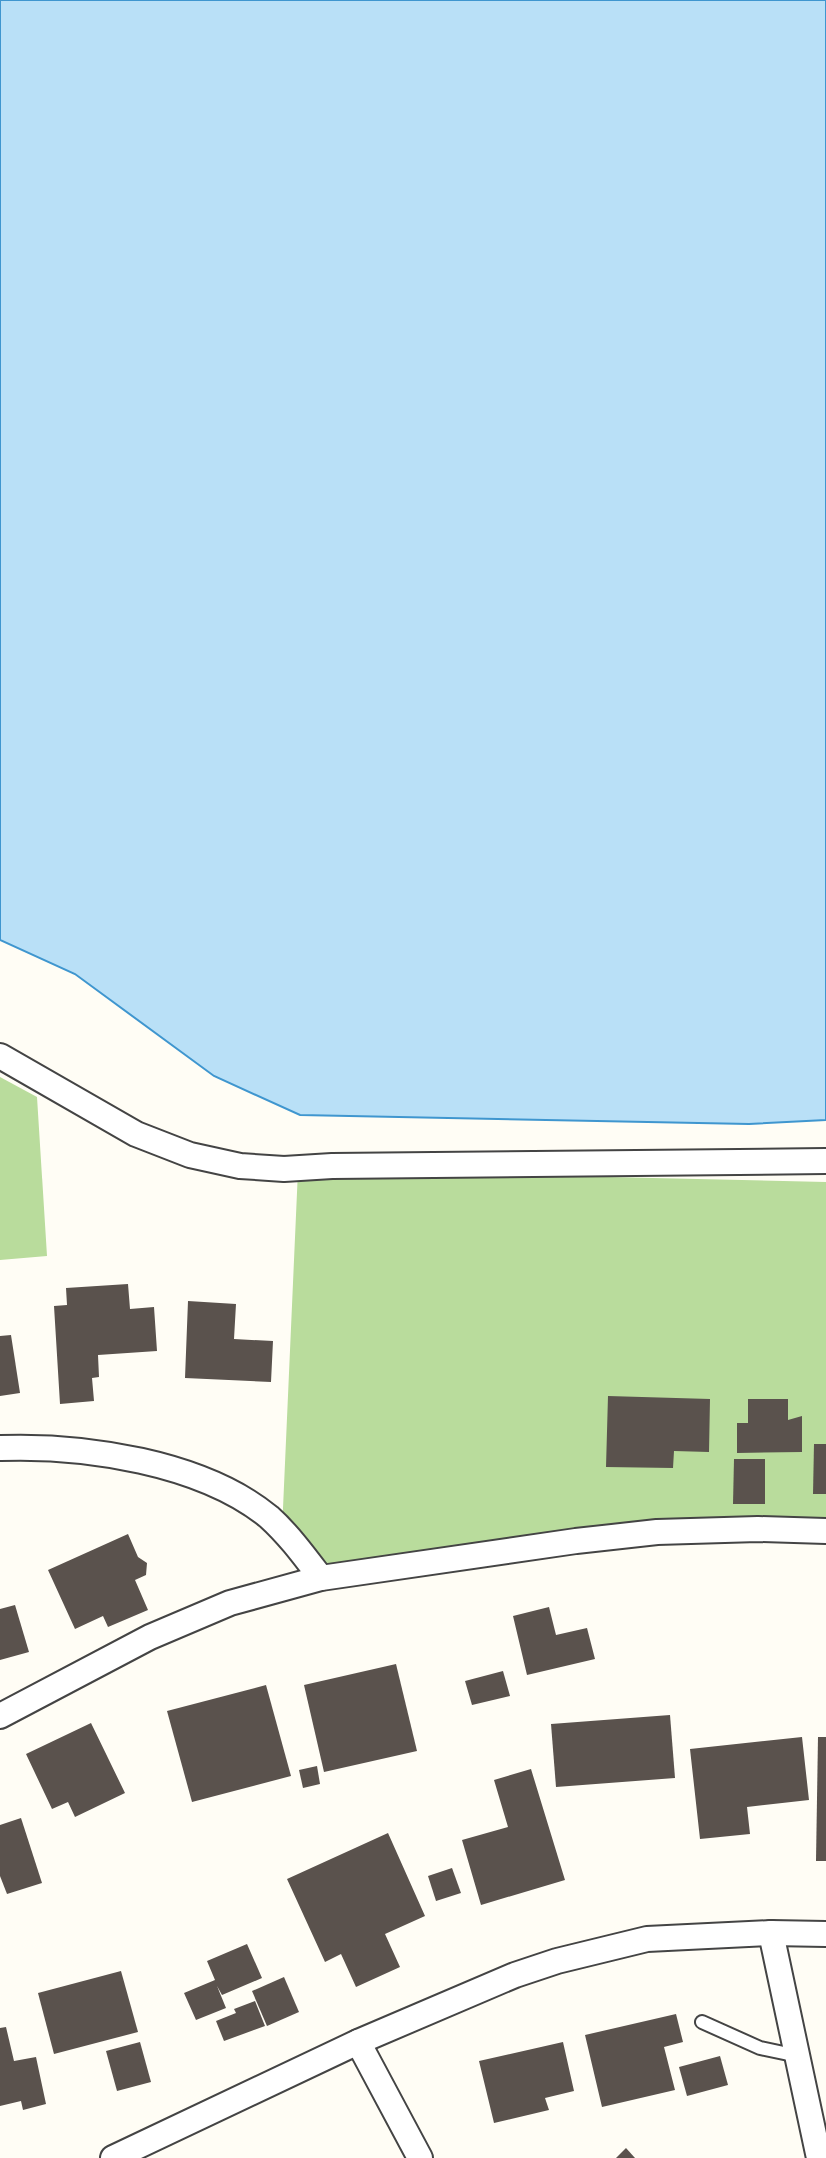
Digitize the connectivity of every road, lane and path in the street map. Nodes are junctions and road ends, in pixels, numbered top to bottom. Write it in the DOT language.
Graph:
graph roads {
  1 [pos="0,1056"];
  2 [pos="826,1161"];
  3 [pos="0,1448"];
  4 [pos="826,1531"];
  5 [pos="321,1578"];
  6 [pos="0,1716"];
  7 [pos="771,1933"];
  8 [pos="826,1934"];
  9 [pos="702,2022"];
  10 [pos="358,2042"];
  11 [pos="798,2056"];
  12 [pos="113,2158"];
  13 [pos="420,2158"];
  14 [pos="819,2158"];
  1 -- 2 [label="street"];
  3 -- 5 [label="street"];
  4 -- 5 [label="street"];
  5 -- 6 [label="street"];
  7 -- 8 [label="street"];
  7 -- 10 [label="street"];
  7 -- 11 [label="street"];
  9 -- 11 [label="lane"];
  10 -- 12 [label="street"];
  10 -- 13 [label="street"];
  11 -- 14 [label="street"];
}
